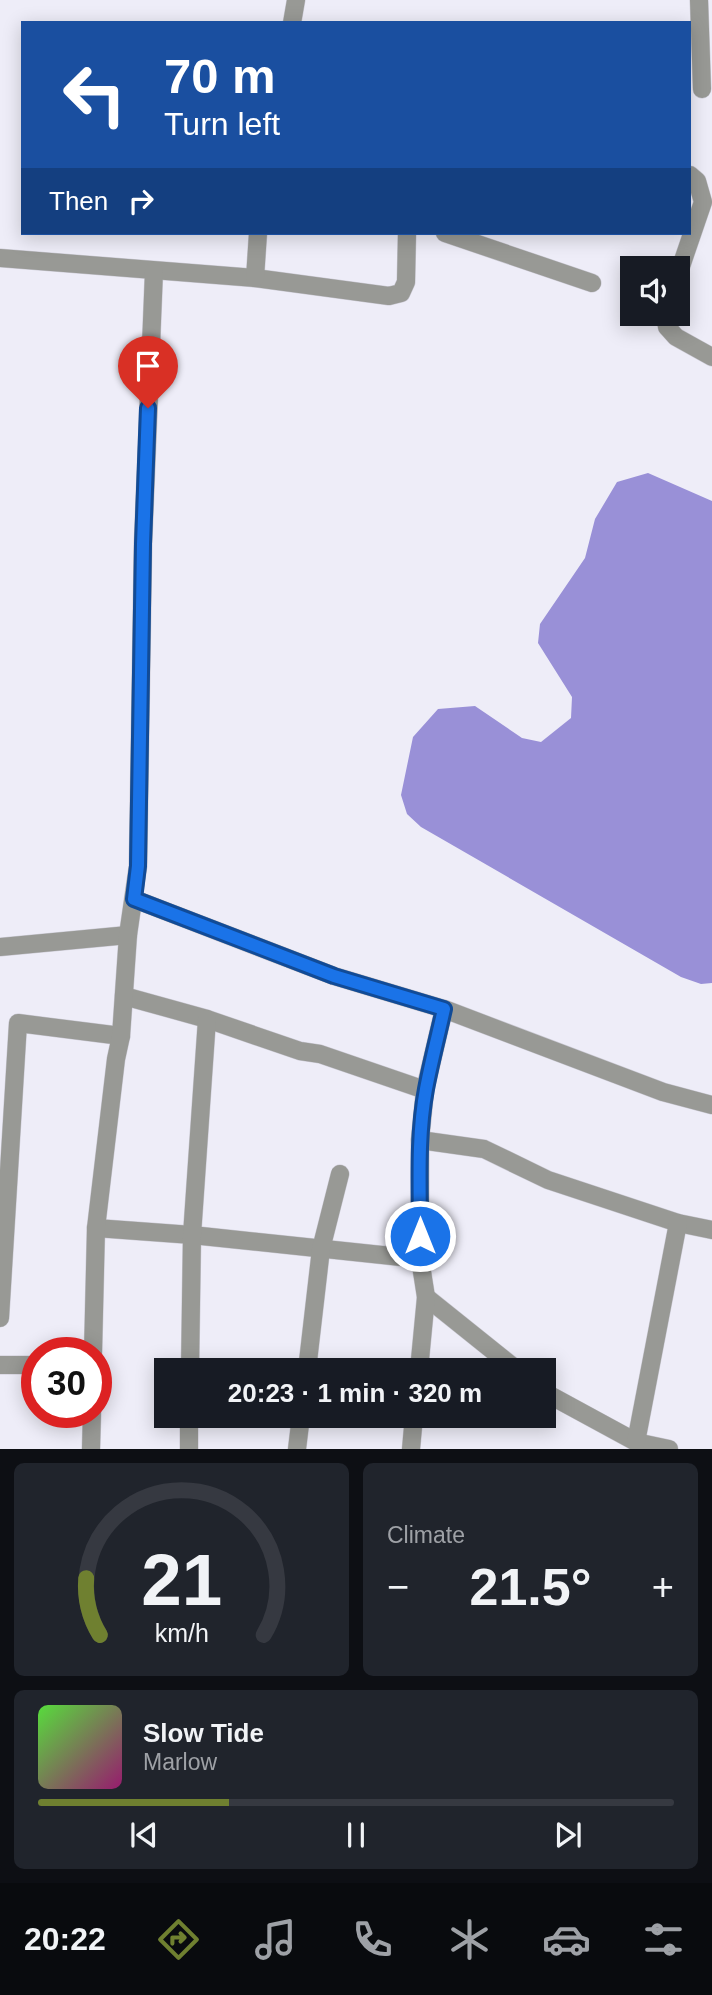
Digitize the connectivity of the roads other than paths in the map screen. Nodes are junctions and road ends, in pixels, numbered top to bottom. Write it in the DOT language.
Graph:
graph roads {
  1 [pos="296,0"];
  2 [pos="699,0"];
  3 [pos="292,21"];
  4 [pos="702,89"];
  5 [pos="691,176"];
  6 [pos="258,235"];
  7 [pos="407,235"];
  8 [pos="451,235"];
  9 [pos="685,256"];
  10 [pos="0,258"];
  11 [pos="154,271"];
  12 [pos="255,278"];
  13 [pos="592,283"];
  14 [pos="667,326"];
  15 [pos="712,357"];
  16 [pos="134,899"];
  17 [pos="128,935"];
  18 [pos="0,947"];
  19 [pos="124,996"];
  20 [pos="444,1009"];
  21 [pos="206,1019"];
  22 [pos="121,1036"];
  23 [pos="425,1090"];
  24 [pos="712,1105"];
  25 [pos="420,1140"];
  26 [pos="340,1174"];
  27 [pos="678,1223"];
  28 [pos="96,1228"];
  29 [pos="712,1230"];
  30 [pos="192,1235"];
  31 [pos="321,1250"];
  32 [pos="420,1259"];
  33 [pos="426,1297"];
  34 [pos="0,1318"];
  35 [pos="93,1337"];
  36 [pos="190,1358"];
  37 [pos="308,1358"];
  38 [pos="420,1358"];
  39 [pos="502,1358"];
  40 [pos="0,1365"];
  41 [pos="21,1365"];
  42 [pos="556,1399"];
  43 [pos="92,1428"];
  44 [pos="189,1428"];
  45 [pos="300,1428"];
  46 [pos="413,1428"];
  47 [pos="636,1442"];
  48 [pos="91,1449"];
  49 [pos="189,1449"];
  50 [pos="298,1449"];
  51 [pos="411,1449"];
  52 [pos="668,1449"];
  1 -- 3 [label="street"];
  2 -- 4 [label="street"];
  5 -- 9 [label="street"];
  6 -- 12 [label="street"];
  7 -- 12 [label="street"];
  8 -- 13 [label="street"];
  10 -- 11 [label="street"];
  11 -- 12 [label="street"];
  11 -- 16 [label="street"];
  14 -- 15 [label="street"];
  16 -- 17 [label="street"];
  16 -- 20 [label="street"];
  17 -- 18 [label="street"];
  17 -- 19 [label="street"];
  19 -- 21 [label="street"];
  19 -- 22 [label="street"];
  20 -- 23 [label="street"];
  20 -- 24 [label="street"];
  21 -- 23 [label="street"];
  21 -- 30 [label="street"];
  22 -- 28 [label="street"];
  22 -- 34 [label="street"];
  23 -- 25 [label="street"];
  25 -- 27 [label="street"];
  25 -- 32 [label="street"];
  26 -- 31 [label="street"];
  27 -- 29 [label="street"];
  27 -- 47 [label="street"];
  28 -- 30 [label="street"];
  28 -- 35 [label="street"];
  30 -- 31 [label="street"];
  30 -- 36 [label="street"];
  31 -- 32 [label="street"];
  31 -- 37 [label="street"];
  32 -- 33 [label="street"];
  33 -- 38 [label="street"];
  33 -- 39 [label="street"];
  40 -- 41 [label="street"];
  42 -- 47 [label="street"];
  43 -- 48 [label="street"];
  44 -- 49 [label="street"];
  45 -- 50 [label="street"];
  46 -- 51 [label="street"];
  47 -- 52 [label="street"];
}
